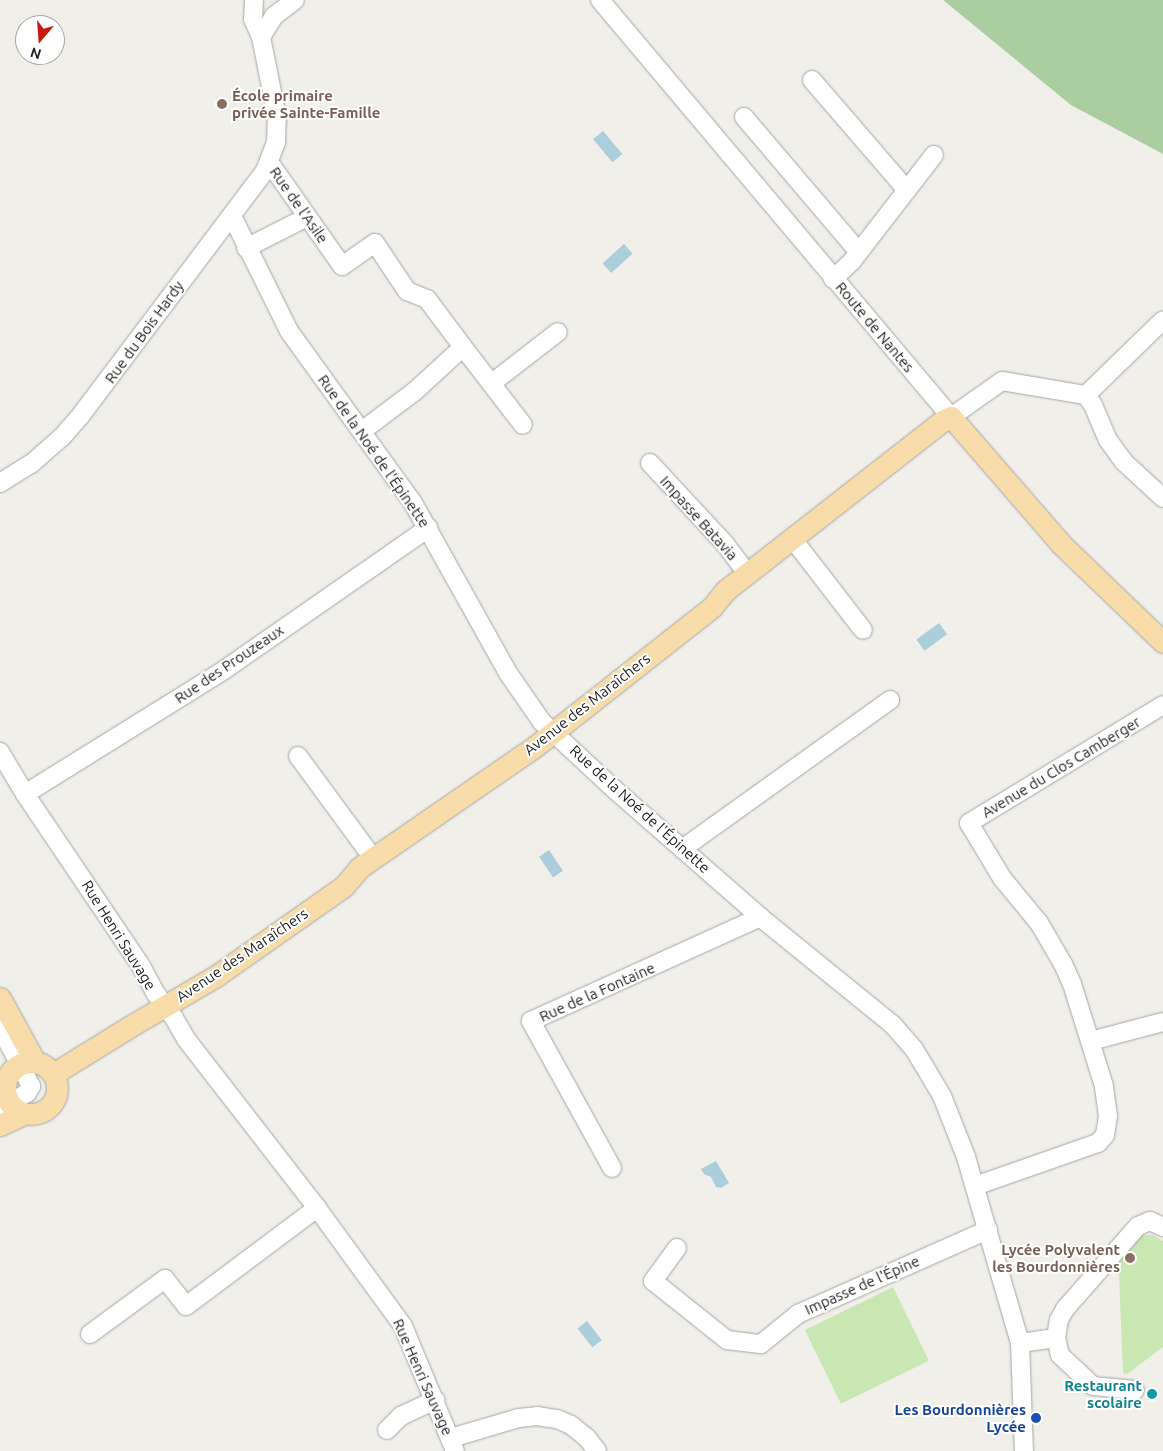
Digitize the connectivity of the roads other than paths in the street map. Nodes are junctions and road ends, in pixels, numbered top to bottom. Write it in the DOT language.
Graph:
graph roads {
  1 [pos="254,0"];
  2 [pos="295,0"];
  3 [pos="600,0"];
  4 [pos="261,37"];
  5 [pos="812,80"];
  6 [pos="744,117"];
  7 [pos="934,155"];
  8 [pos="269,162"];
  9 [pos="907,190"];
  10 [pos="232,216"];
  11 [pos="307,217"];
  12 [pos="246,248"];
  13 [pos="859,252"];
  14 [pos="834,279"];
  15 [pos="1163,320"];
  16 [pos="558,332"];
  17 [pos="463,347"];
  18 [pos="492,383"];
  19 [pos="1086,395"];
  20 [pos="951,417"];
  21 [pos="523,425"];
  22 [pos="362,431"];
  23 [pos="650,463"];
  24 [pos="0,483"];
  25 [pos="1163,498"];
  26 [pos="428,528"];
  27 [pos="792,538"];
  28 [pos="748,574"];
  29 [pos="864,630"];
  30 [pos="1163,642"];
  31 [pos="890,700"];
  32 [pos="1163,705"];
  33 [pos="554,732"];
  34 [pos="0,752"];
  35 [pos="298,756"];
  36 [pos="25,794"];
  37 [pos="682,849"];
  38 [pos="373,858"];
  39 [pos="760,917"];
  40 [pos="0,998"];
  41 [pos="165,1006"];
  42 [pos="1163,1022"];
  43 [pos="0,1027"];
  44 [pos="1090,1041"];
  45 [pos="53,1074"];
  46 [pos="11,1086"];
  47 [pos="0,1125"];
  48 [pos="612,1168"];
  49 [pos="975,1186"];
  50 [pos="317,1208"];
  51 [pos="1163,1227"];
  52 [pos="988,1230"];
  53 [pos="677,1248"];
  54 [pos="90,1334"];
  55 [pos="1056,1338"];
  56 [pos="1021,1351"];
  57 [pos="1135,1390"];
  58 [pos="435,1400"];
  59 [pos="387,1430"];
  60 [pos="453,1444"];
  61 [pos="597,1451"];
  62 [pos="1024,1451"];
  1 -- 4 [label="street, Rue de l'Asile"];
  2 -- 4 [label="street"];
  3 -- 14 [label="street, Route de Nantes"];
  4 -- 8 [label="street, Rue de l'Asile"];
  5 -- 9 [label="street"];
  6 -- 13 [label="street"];
  7 -- 9 [label="street"];
  8 -- 10 [label="street, Rue du Bois Hardy"];
  8 -- 11 [label="street, Rue de l'Asile"];
  9 -- 13 [label="street"];
  10 -- 12 [label="street, Rue de la Noé de l'Épinette"];
  10 -- 24 [label="street, Rue du Bois Hardy"];
  11 -- 12 [label="street"];
  11 -- 17 [label="street, Rue de l'Asile"];
  12 -- 22 [label="street, Rue de la Noé de l'Épinette"];
  13 -- 14 [label="street"];
  14 -- 20 [label="street, Route de Nantes"];
  15 -- 19 [label="street"];
  16 -- 18 [label="street"];
  17 -- 18 [label="street"];
  17 -- 22 [label="street"];
  18 -- 21 [label="street"];
  19 -- 20 [label="street"];
  19 -- 25 [label="street"];
  20 -- 27 [label="main road, Avenue des Maraîchers"];
  20 -- 30 [label="main road, Route de Nantes"];
  22 -- 26 [label="street, Rue de la Noé de l'Épinette"];
  23 -- 28 [label="street, Impasse Batavia"];
  26 -- 33 [label="street, Rue de la Noé de l'Épinette"];
  26 -- 36 [label="street, Rue des Prouzeaux"];
  27 -- 28 [label="main road, Avenue des Maraîchers"];
  27 -- 29 [label="street"];
  28 -- 33 [label="main road, Avenue des Maraîchers"];
  31 -- 37 [label="street"];
  32 -- 44 [label="street, Avenue du Clos Camberger"];
  33 -- 37 [label="street, Rue de la Noé de l'Épinette"];
  33 -- 38 [label="main road, Avenue des Maraîchers"];
  34 -- 36 [label="street, Rue Henri Sauvage"];
  35 -- 38 [label="street"];
  36 -- 41 [label="street, Rue Henri Sauvage"];
  37 -- 39 [label="street, Rue de la Noé de l'Épinette"];
  38 -- 41 [label="main road, Avenue des Maraîchers"];
  39 -- 48 [label="street, Rue de la Fontaine"];
  39 -- 49 [label="street, Rue de la Noé de l'Épinette"];
  40 -- 46 [label="main road"];
  41 -- 45 [label="main road, Avenue des Maraîchers"];
  41 -- 50 [label="street, Rue Henri Sauvage"];
  42 -- 44 [label="street"];
  43 -- 46 [label="street"];
  44 -- 49 [label="street, Avenue du Clos Camberger"];
  45 -- 46 [label="main road"];
  45 -- 46 [label="main road"];
  46 -- 47 [label="main road"];
  49 -- 52 [label="street, Rue de la Noé de l'Épinette"];
  50 -- 54 [label="street"];
  50 -- 58 [label="street, Rue Henri Sauvage"];
  51 -- 55 [label="street"];
  52 -- 53 [label="street, Impasse de l'Épine"];
  52 -- 56 [label="street, Rue de la Noé de l'Épinette"];
  55 -- 56 [label="street"];
  55 -- 57 [label="street"];
  56 -- 62 [label="street, Rue de la Noé de l'Épinette"];
  58 -- 59 [label="street"];
  58 -- 60 [label="street, Rue Henri Sauvage"];
  60 -- 61 [label="street"];
}
